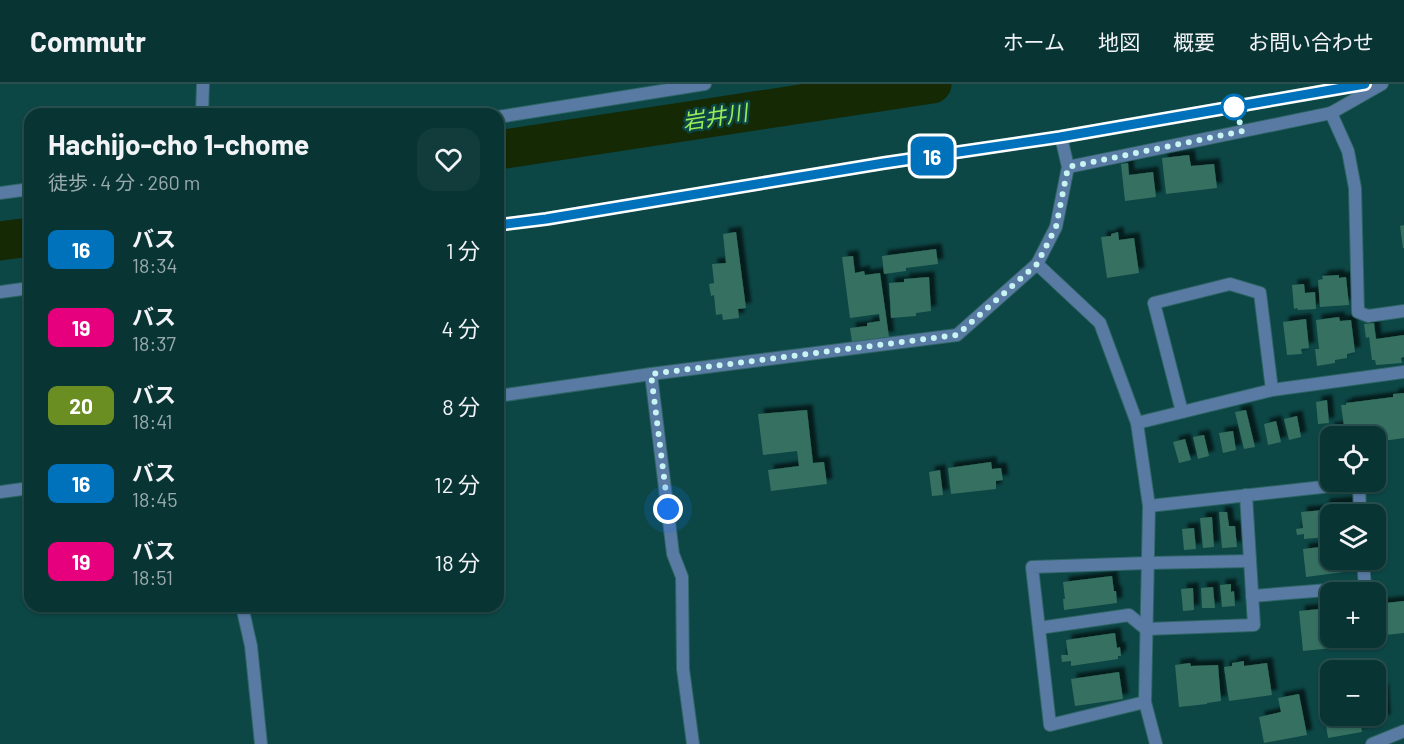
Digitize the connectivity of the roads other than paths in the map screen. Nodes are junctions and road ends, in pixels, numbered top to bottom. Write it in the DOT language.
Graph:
graph roads {
  1 [pos="203,84"];
  2 [pos="705,84"];
  3 [pos="1365,84"];
  4 [pos="1382,84"];
  5 [pos="202,108"];
  6 [pos="1331,113"];
  7 [pos="504,116"];
  8 [pos="1060,137"];
  9 [pos="1068,167"];
  10 [pos="24,190"];
  11 [pos="0,193"];
  12 [pos="504,224"];
  13 [pos="1037,264"];
  14 [pos="24,289"];
  15 [pos="0,292"];
  16 [pos="1404,311"];
  17 [pos="1404,372"];
  18 [pos="651,374"];
  19 [pos="1272,390"];
  20 [pos="504,395"];
  21 [pos="1182,412"];
  22 [pos="1137,423"];
  23 [pos="24,489"];
  24 [pos="0,492"];
  25 [pos="1246,495"];
  26 [pos="1360,504"];
  27 [pos="1149,506"];
  28 [pos="1250,561"];
  29 [pos="1148,563"];
  30 [pos="1364,570"];
  31 [pos="1252,596"];
  32 [pos="243,612"];
  33 [pos="1039,628"];
  34 [pos="1146,629"];
  35 [pos="1145,702"];
  36 [pos="1404,731"];
  37 [pos="261,744"];
  38 [pos="693,744"];
  39 [pos="1156,744"];
  40 [pos="1372,744"];
  1 -- 5 [label="street"];
  2 -- 7 [label="street"];
  3 -- 8 [label="street"];
  4 -- 6 [label="street"];
  6 -- 9 [label="street"];
  6 -- 16 [label="street"];
  8 -- 9 [label="street"];
  8 -- 12 [label="street"];
  9 -- 13 [label="street"];
  10 -- 11 [label="street"];
  13 -- 18 [label="street"];
  13 -- 22 [label="street"];
  14 -- 15 [label="street"];
  17 -- 19 [label="street"];
  18 -- 20 [label="street"];
  18 -- 38 [label="street"];
  19 -- 21 [label="street"];
  19 -- 21 [label="street"];
  21 -- 22 [label="street"];
  22 -- 27 [label="street"];
  23 -- 24 [label="street"];
  25 -- 26 [label="street"];
  25 -- 27 [label="street"];
  25 -- 28 [label="street"];
  27 -- 29 [label="street"];
  28 -- 29 [label="street"];
  28 -- 31 [label="street"];
  29 -- 33 [label="street"];
  29 -- 34 [label="street"];
  30 -- 31 [label="street"];
  31 -- 34 [label="street"];
  32 -- 37 [label="street"];
  33 -- 34 [label="street"];
  33 -- 35 [label="street"];
  34 -- 35 [label="street"];
  35 -- 39 [label="street"];
  36 -- 40 [label="street"];
}
